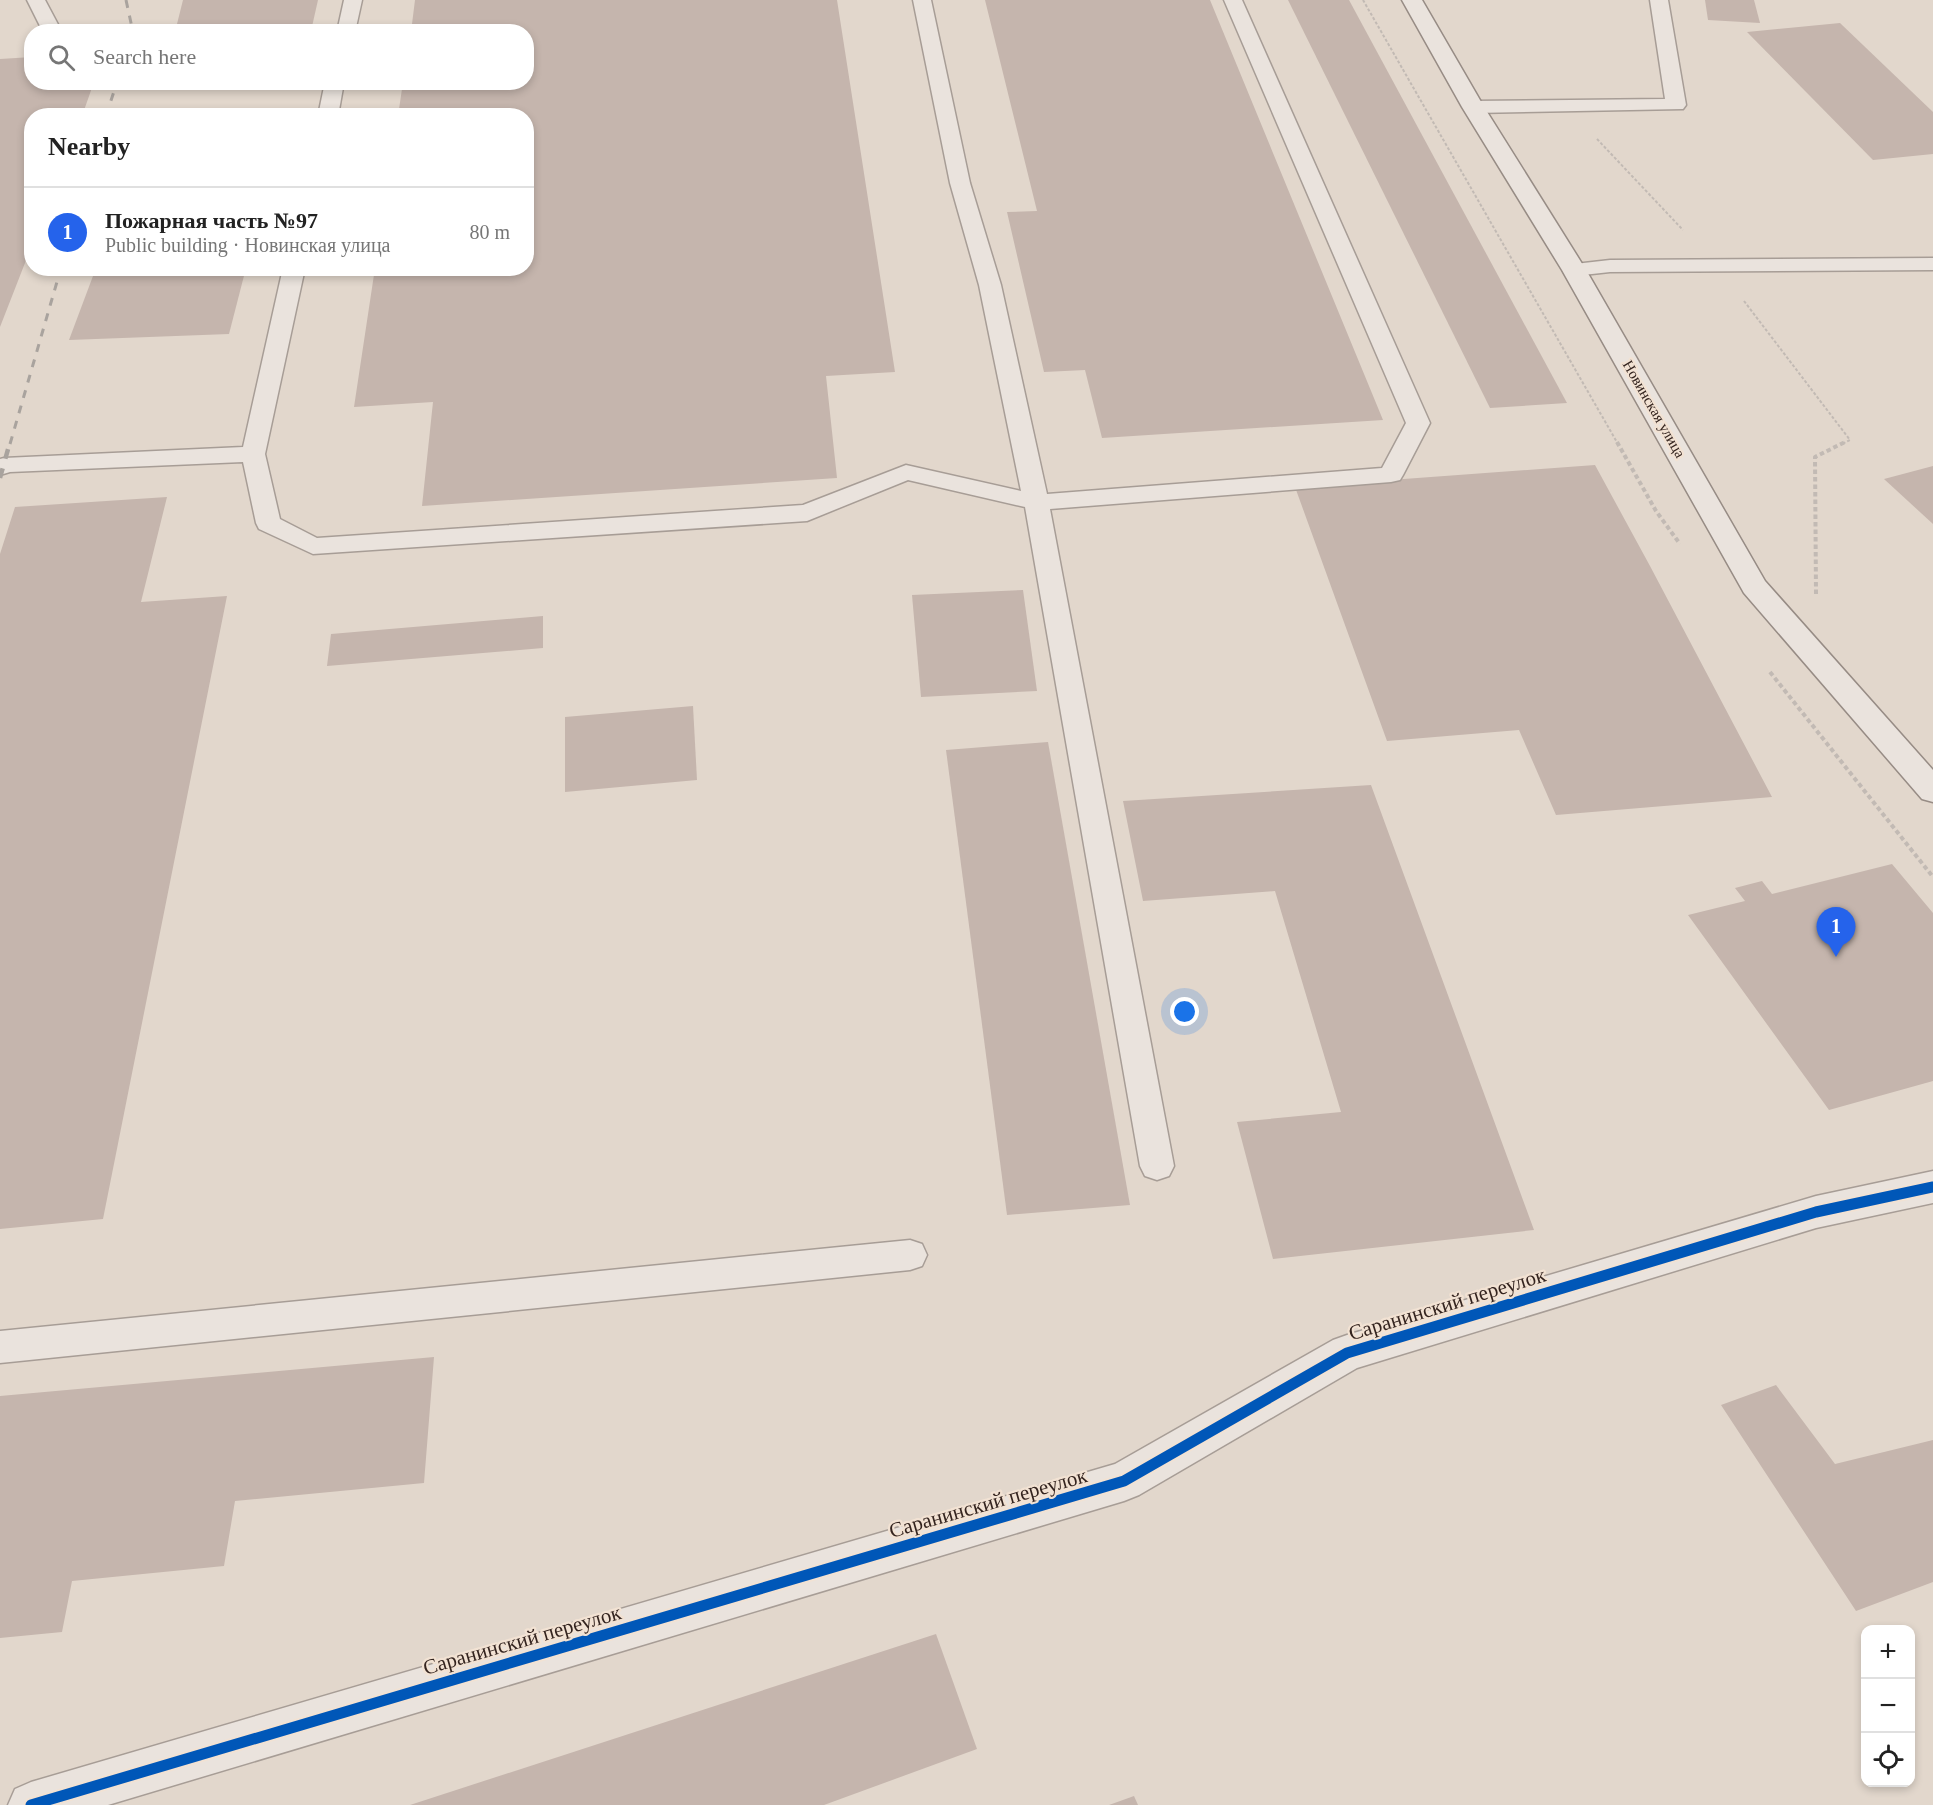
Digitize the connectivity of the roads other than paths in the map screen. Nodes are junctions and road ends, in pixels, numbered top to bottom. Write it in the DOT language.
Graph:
graph roads {
  1 [pos="36,0"];
  2 [pos="353,0"];
  3 [pos="922,0"];
  4 [pos="1233,0"];
  5 [pos="1412,0"];
  6 [pos="1659,0"];
  7 [pos="49,24"];
  8 [pos="348,24"];
  9 [pos="333,90"];
  10 [pos="1473,107"];
  11 [pos="330,108"];
  12 [pos="1933,264"];
  13 [pos="1574,270"];
  14 [pos="292,276"];
  15 [pos="253,454"];
  16 [pos="0,468"];
  17 [pos="1036,502"];
  18 [pos="1933,791"];
  19 [pos="1157,1166"];
  20 [pos="1933,1187"];
  21 [pos="910,1255"];
  22 [pos="0,1347"];
  23 [pos="109,1793"];
  24 [pos="31,1805"];
  1 -- 7 [label="lane"];
  2 -- 8 [label="lane"];
  3 -- 17 [label="lane"];
  4 -- 17 [label="lane"];
  5 -- 10 [label="main road, Новинская улица"];
  6 -- 10 [label="lane"];
  9 -- 11 [label="lane"];
  10 -- 13 [label="main road, Новинская улица"];
  12 -- 13 [label="lane"];
  13 -- 18 [label="main road, Новинская улица"];
  14 -- 15 [label="lane"];
  15 -- 16 [label="lane"];
  15 -- 17 [label="lane"];
  17 -- 19 [label="lane"];
  20 -- 23 [label="main road, Саранинский переулок"];
  21 -- 22 [label="lane"];
  23 -- 24 [label="main road, Саранинский переулок"];
}
